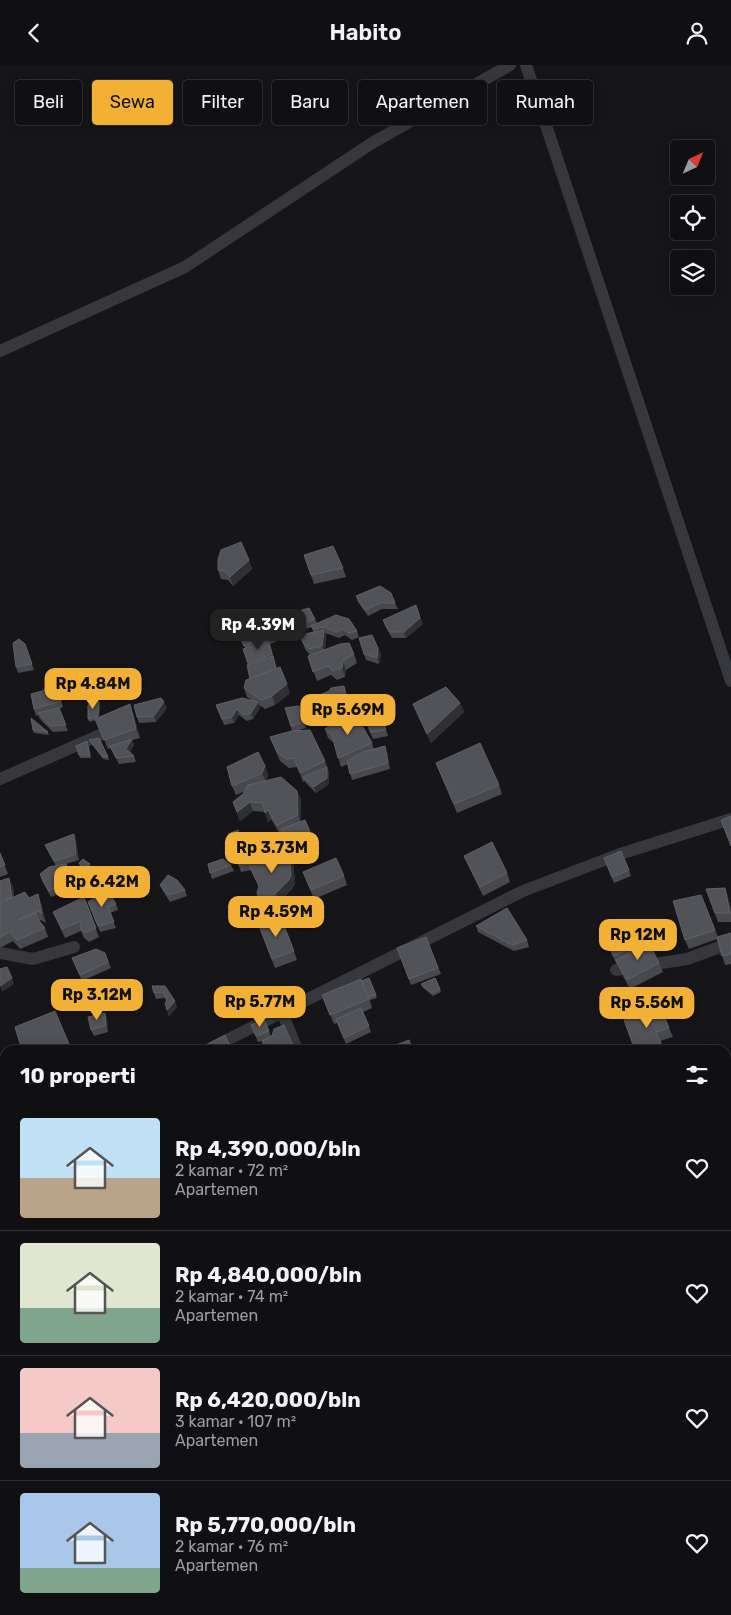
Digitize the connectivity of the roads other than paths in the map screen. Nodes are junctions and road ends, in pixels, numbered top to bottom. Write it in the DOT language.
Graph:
graph roads {
  1 [pos="510,65"];
  2 [pos="526,65"];
  3 [pos="0,351"];
  4 [pos="731,681"];
  5 [pos="100,735"];
  6 [pos="0,779"];
  7 [pos="731,819"];
  8 [pos="731,943"];
  9 [pos="74,947"];
  10 [pos="0,953"];
  11 [pos="616,970"];
  12 [pos="282,1012"];
  13 [pos="217,1045"];
  14 [pos="295,1045"];
  1 -- 3 [label="street"];
  2 -- 4 [label="street"];
  5 -- 6 [label="street"];
  7 -- 12 [label="street"];
  8 -- 11 [label="street"];
  9 -- 10 [label="street"];
  12 -- 13 [label="street"];
  12 -- 14 [label="street"];
}
